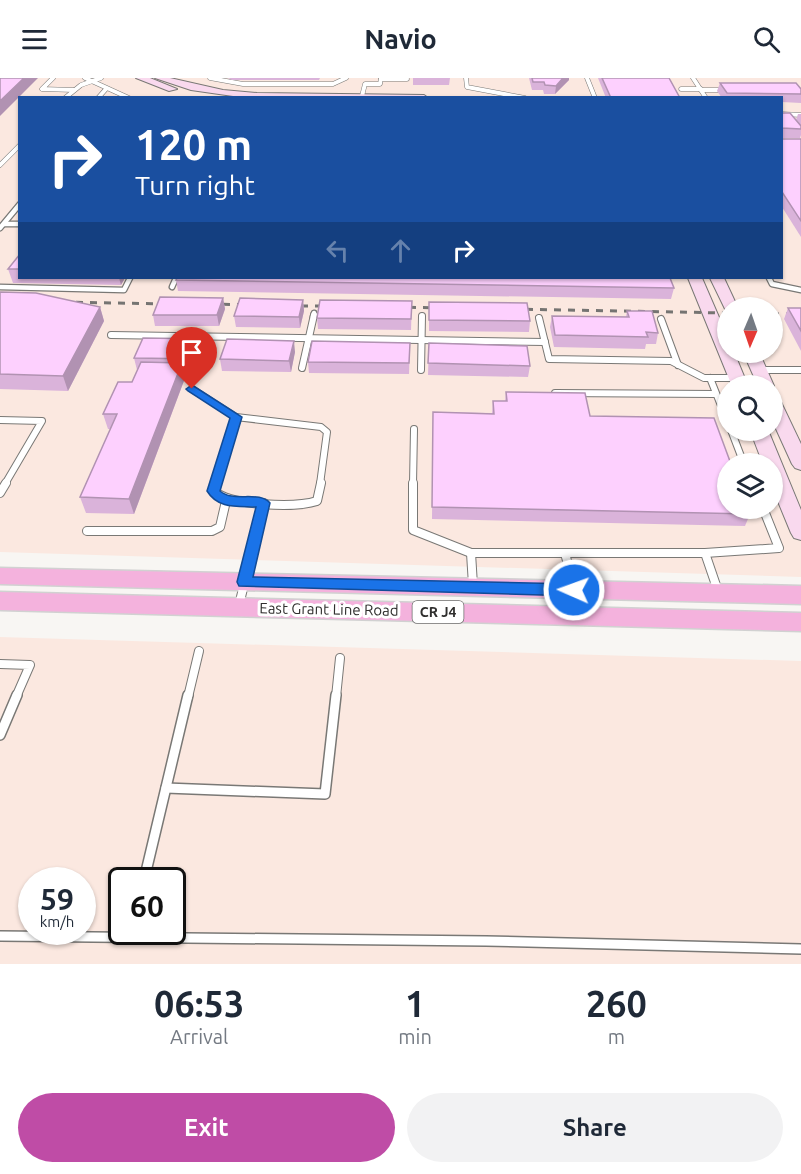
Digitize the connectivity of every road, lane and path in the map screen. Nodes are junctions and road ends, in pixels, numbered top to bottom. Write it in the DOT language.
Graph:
graph roads {
  1 [pos="53,78"];
  2 [pos="101,78"];
  3 [pos="141,78"];
  4 [pos="160,78"];
  5 [pos="210,78"];
  6 [pos="346,78"];
  7 [pos="466,78"];
  8 [pos="587,78"];
  9 [pos="693,78"];
  10 [pos="381,79"];
  11 [pos="407,79"];
  12 [pos="87,80"];
  13 [pos="106,89"];
  14 [pos="681,89"];
  15 [pos="74,90"];
  16 [pos="701,90"];
  17 [pos="734,90"];
  18 [pos="114,92"];
  19 [pos="67,96"];
  20 [pos="100,96"];
  21 [pos="111,96"];
  22 [pos="125,96"];
  23 [pos="206,96"];
  24 [pos="266,96"];
  25 [pos="362,96"];
  26 [pos="514,96"];
  27 [pos="594,96"];
  28 [pos="705,96"];
  29 [pos="783,114"];
  30 [pos="801,115"];
  31 [pos="18,147"];
  32 [pos="0,165"];
  33 [pos="18,206"];
  34 [pos="18,224"];
  35 [pos="2,226"];
  36 [pos="130,279"];
  37 [pos="176,279"];
  38 [pos="695,279"];
  39 [pos="717,279"];
  40 [pos="770,279"];
  41 [pos="0,287"];
  42 [pos="172,287"];
  43 [pos="801,290"];
  44 [pos="726,297"];
  45 [pos="314,313"];
  46 [pos="422,316"];
  47 [pos="539,318"];
  48 [pos="661,319"];
  49 [pos="111,335"];
  50 [pos="309,338"];
  51 [pos="421,340"];
  52 [pos="545,342"];
  53 [pos="678,365"];
  54 [pos="302,368"];
  55 [pos="421,370"];
  56 [pos="801,370"];
  57 [pos="735,375"];
  58 [pos="773,375"];
  59 [pos="710,378"];
  60 [pos="717,379"];
  61 [pos="192,389"];
  62 [pos="555,393"];
  63 [pos="716,394"];
  64 [pos="236,417"];
  65 [pos="0,420"];
  66 [pos="783,420"];
  67 [pos="414,429"];
  68 [pos="797,445"];
  69 [pos="801,464"];
  70 [pos="783,490"];
  71 [pos="0,492"];
  72 [pos="226,501"];
  73 [pos="264,503"];
  74 [pos="767,519"];
  75 [pos="87,531"];
  76 [pos="801,533"];
  77 [pos="471,553"];
  78 [pos="565,553"];
  79 [pos="705,553"];
  80 [pos="0,576"];
  81 [pos="244,582"];
  82 [pos="474,588"];
  83 [pos="574,590"];
  84 [pos="718,593"];
  85 [pos="801,595"];
  86 [pos="0,601"];
  87 [pos="238,607"];
  88 [pos="801,622"];
  89 [pos="199,651"];
  90 [pos="340,658"];
  91 [pos="0,663"];
  92 [pos="0,735"];
  93 [pos="166,788"];
  94 [pos="147,867"];
  95 [pos="108,934"];
  96 [pos="186,935"];
  97 [pos="0,936"];
  98 [pos="801,949"];
  1 -- 15 [label="lane"];
  2 -- 12 [label="lane"];
  3 -- 23 [label="main road"];
  4 -- 24 [label="main road"];
  5 -- 6 [label="lane"];
  7 -- 26 [label="lane"];
  8 -- 27 [label="lane"];
  9 -- 16 [label="lane"];
  10 -- 11 [label="lane"];
  10 -- 25 [label="lane"];
  12 -- 13 [label="lane"];
  12 -- 15 [label="lane"];
  13 -- 18 [label="lane"];
  13 -- 20 [label="lane"];
  14 -- 16 [label="lane"];
  15 -- 19 [label="lane"];
  16 -- 17 [label="lane"];
  16 -- 28 [label="lane"];
  18 -- 21 [label="lane"];
  18 -- 22 [label="lane"];
  24 -- 25 [label="main road"];
  29 -- 30 [label="lane"];
  31 -- 32 [label="lane"];
  33 -- 35 [label="lane"];
  34 -- 35 [label="lane"];
  36 -- 41 [label="lane"];
  37 -- 42 [label="lane"];
  38 -- 57 [label="main road"];
  39 -- 44 [label="main road"];
  40 -- 43 [label="lane"];
  45 -- 50 [label="lane"];
  46 -- 51 [label="lane"];
  47 -- 52 [label="lane"];
  48 -- 53 [label="lane"];
  49 -- 50 [label="lane"];
  50 -- 51 [label="lane"];
  50 -- 54 [label="lane"];
  51 -- 52 [label="lane"];
  51 -- 55 [label="lane"];
  52 -- 53 [label="lane"];
  53 -- 59 [label="lane"];
  56 -- 58 [label="lane"];
  59 -- 60 [label="lane"];
  59 -- 63 [label="lane"];
  61 -- 64 [label="lane"];
  62 -- 63 [label="lane"];
  64 -- 72 [label="lane"];
  64 -- 73 [label="lane"];
  65 -- 71 [label="lane"];
  66 -- 68 [label="main road"];
  67 -- 77 [label="lane"];
  68 -- 69 [label="main road"];
  70 -- 76 [label="main road"];
  72 -- 73 [label="lane"];
  72 -- 75 [label="lane"];
  73 -- 81 [label="lane"];
  74 -- 79 [label="lane"];
  77 -- 78 [label="lane"];
  77 -- 82 [label="lane"];
  78 -- 79 [label="lane"];
  78 -- 83 [label="lane"];
  79 -- 84 [label="lane"];
  80 -- 81 [label="main road, East Grant Line Road / CR J4"];
  81 -- 82 [label="main road, East Grant Line Road / CR J4"];
  81 -- 87 [label="lane"];
  82 -- 83 [label="main road, East Grant Line Road / CR J4"];
  83 -- 84 [label="main road, East Grant Line Road / CR J4"];
  84 -- 85 [label="main road, East Grant Line Road / CR J4"];
  86 -- 87 [label="main road, East Grant Line Road / CR J4"];
  87 -- 88 [label="main road, East Grant Line Road / CR J4"];
  89 -- 93 [label="lane"];
  90 -- 93 [label="lane"];
  91 -- 92 [label="lane"];
  93 -- 94 [label="lane"];
  95 -- 97 [label="lane"];
  96 -- 98 [label="lane"];
}
